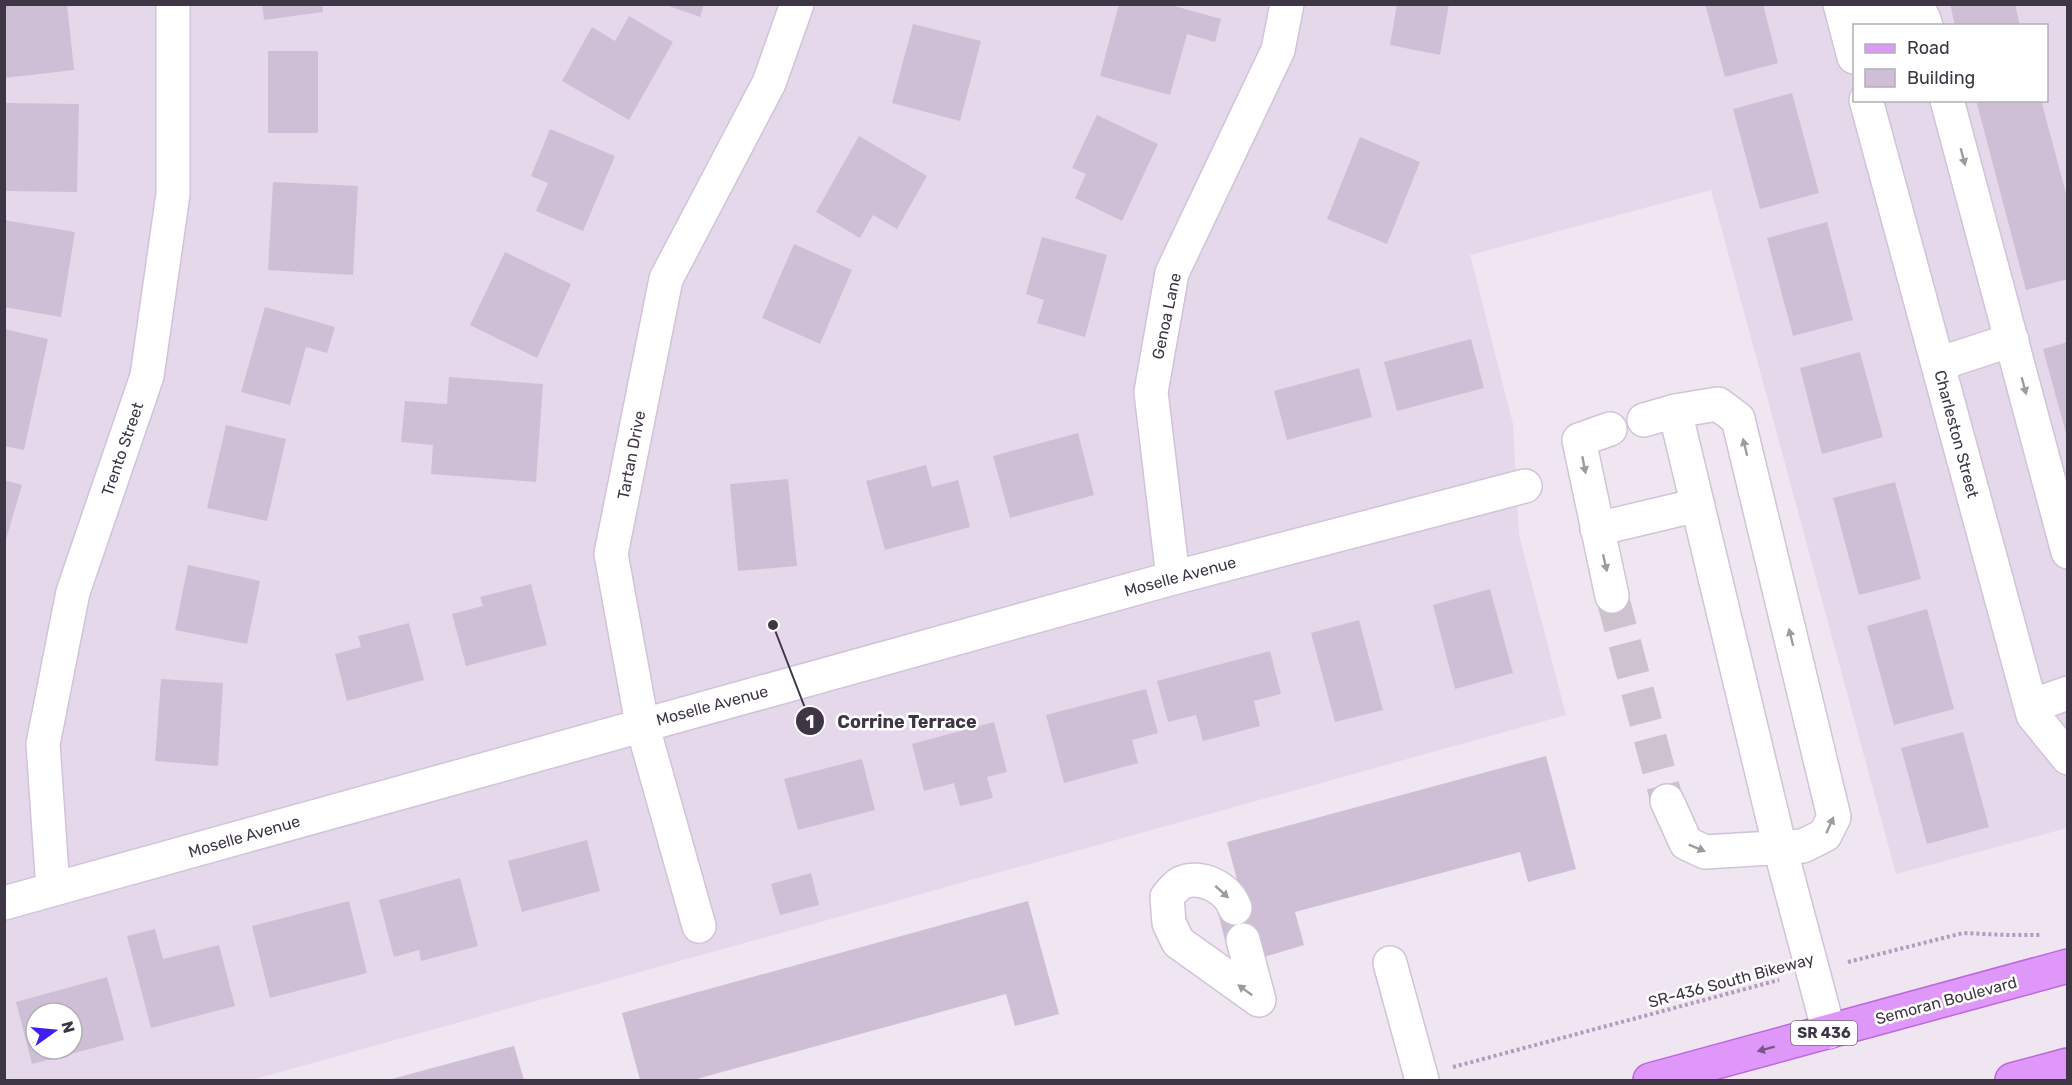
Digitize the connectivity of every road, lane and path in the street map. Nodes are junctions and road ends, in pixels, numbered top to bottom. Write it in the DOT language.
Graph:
graph roads {
  1 [pos="173,4"];
  2 [pos="797,4"];
  3 [pos="1287,4"];
  4 [pos="1843,14"];
  5 [pos="1925,24"];
  6 [pos="1853,53"];
  7 [pos="1867,102"];
  8 [pos="1948,102"];
  9 [pos="2012,340"];
  10 [pos="1938,364"];
  11 [pos="1610,429"];
  12 [pos="1525,486"];
  13 [pos="1698,505"];
  14 [pos="1597,529"];
  15 [pos="2067,552"];
  16 [pos="1173,578"];
  17 [pos="1612,596"];
  18 [pos="2067,693"];
  19 [pos="2031,706"];
  20 [pos="642,724"];
  21 [pos="2067,758"];
  22 [pos="1667,801"];
  23 [pos="1780,848"];
  24 [pos="53,889"];
  25 [pos="4,903"];
  26 [pos="1235,908"];
  27 [pos="699,926"];
  28 [pos="2050,934"];
  29 [pos="1243,940"];
  30 [pos="1390,963"];
  31 [pos="2067,966"];
  32 [pos="1812,971"];
  33 [pos="1829,1032"];
  34 [pos="1725,1060"];
  35 [pos="2067,1065"];
  36 [pos="1421,1078"];
  37 [pos="1650,1080"];
  38 [pos="1681,1080"];
  39 [pos="2012,1080"];
  1 -- 24 [label="street, Trento Street"];
  2 -- 20 [label="street, Tartan Drive"];
  3 -- 16 [label="street, Genoa Lane"];
  4 -- 5 [label="street"];
  4 -- 6 [label="street"];
  7 -- 10 [label="street, Charleston Street"];
  8 -- 9 [label="street, one-way"];
  9 -- 10 [label="street"];
  9 -- 15 [label="street, one-way"];
  10 -- 19 [label="street, Charleston Street"];
  11 -- 14 [label="street, one-way"];
  12 -- 16 [label="street, Moselle Avenue"];
  13 -- 14 [label="street"];
  13 -- 23 [label="street"];
  23 -- 13 [label="street, one-way"];
  14 -- 17 [label="street, one-way"];
  16 -- 20 [label="street, Moselle Avenue"];
  18 -- 19 [label="street"];
  19 -- 21 [label="street, Charleston Street"];
  20 -- 24 [label="street, Moselle Avenue"];
  20 -- 27 [label="street, Tartan Drive"];
  22 -- 23 [label="street, one-way"];
  23 -- 32 [label="street"];
  24 -- 25 [label="street, Moselle Avenue"];
  29 -- 26 [label="street, one-way"];
  28 -- 32 [label="path, SR-436 South Bikeway"];
  30 -- 36 [label="street"];
  31 -- 33 [label="main road, Semoran Boulevard / SR 436"];
  32 -- 33 [label="street"];
  32 -- 36 [label="path, SR-436 South Bikeway"];
  33 -- 34 [label="main road, Semoran Boulevard / SR 436, one-way"];
  34 -- 37 [label="main road, Semoran Boulevard / SR 436"];
  34 -- 38 [label="main road"];
  35 -- 39 [label="main road"];
}
